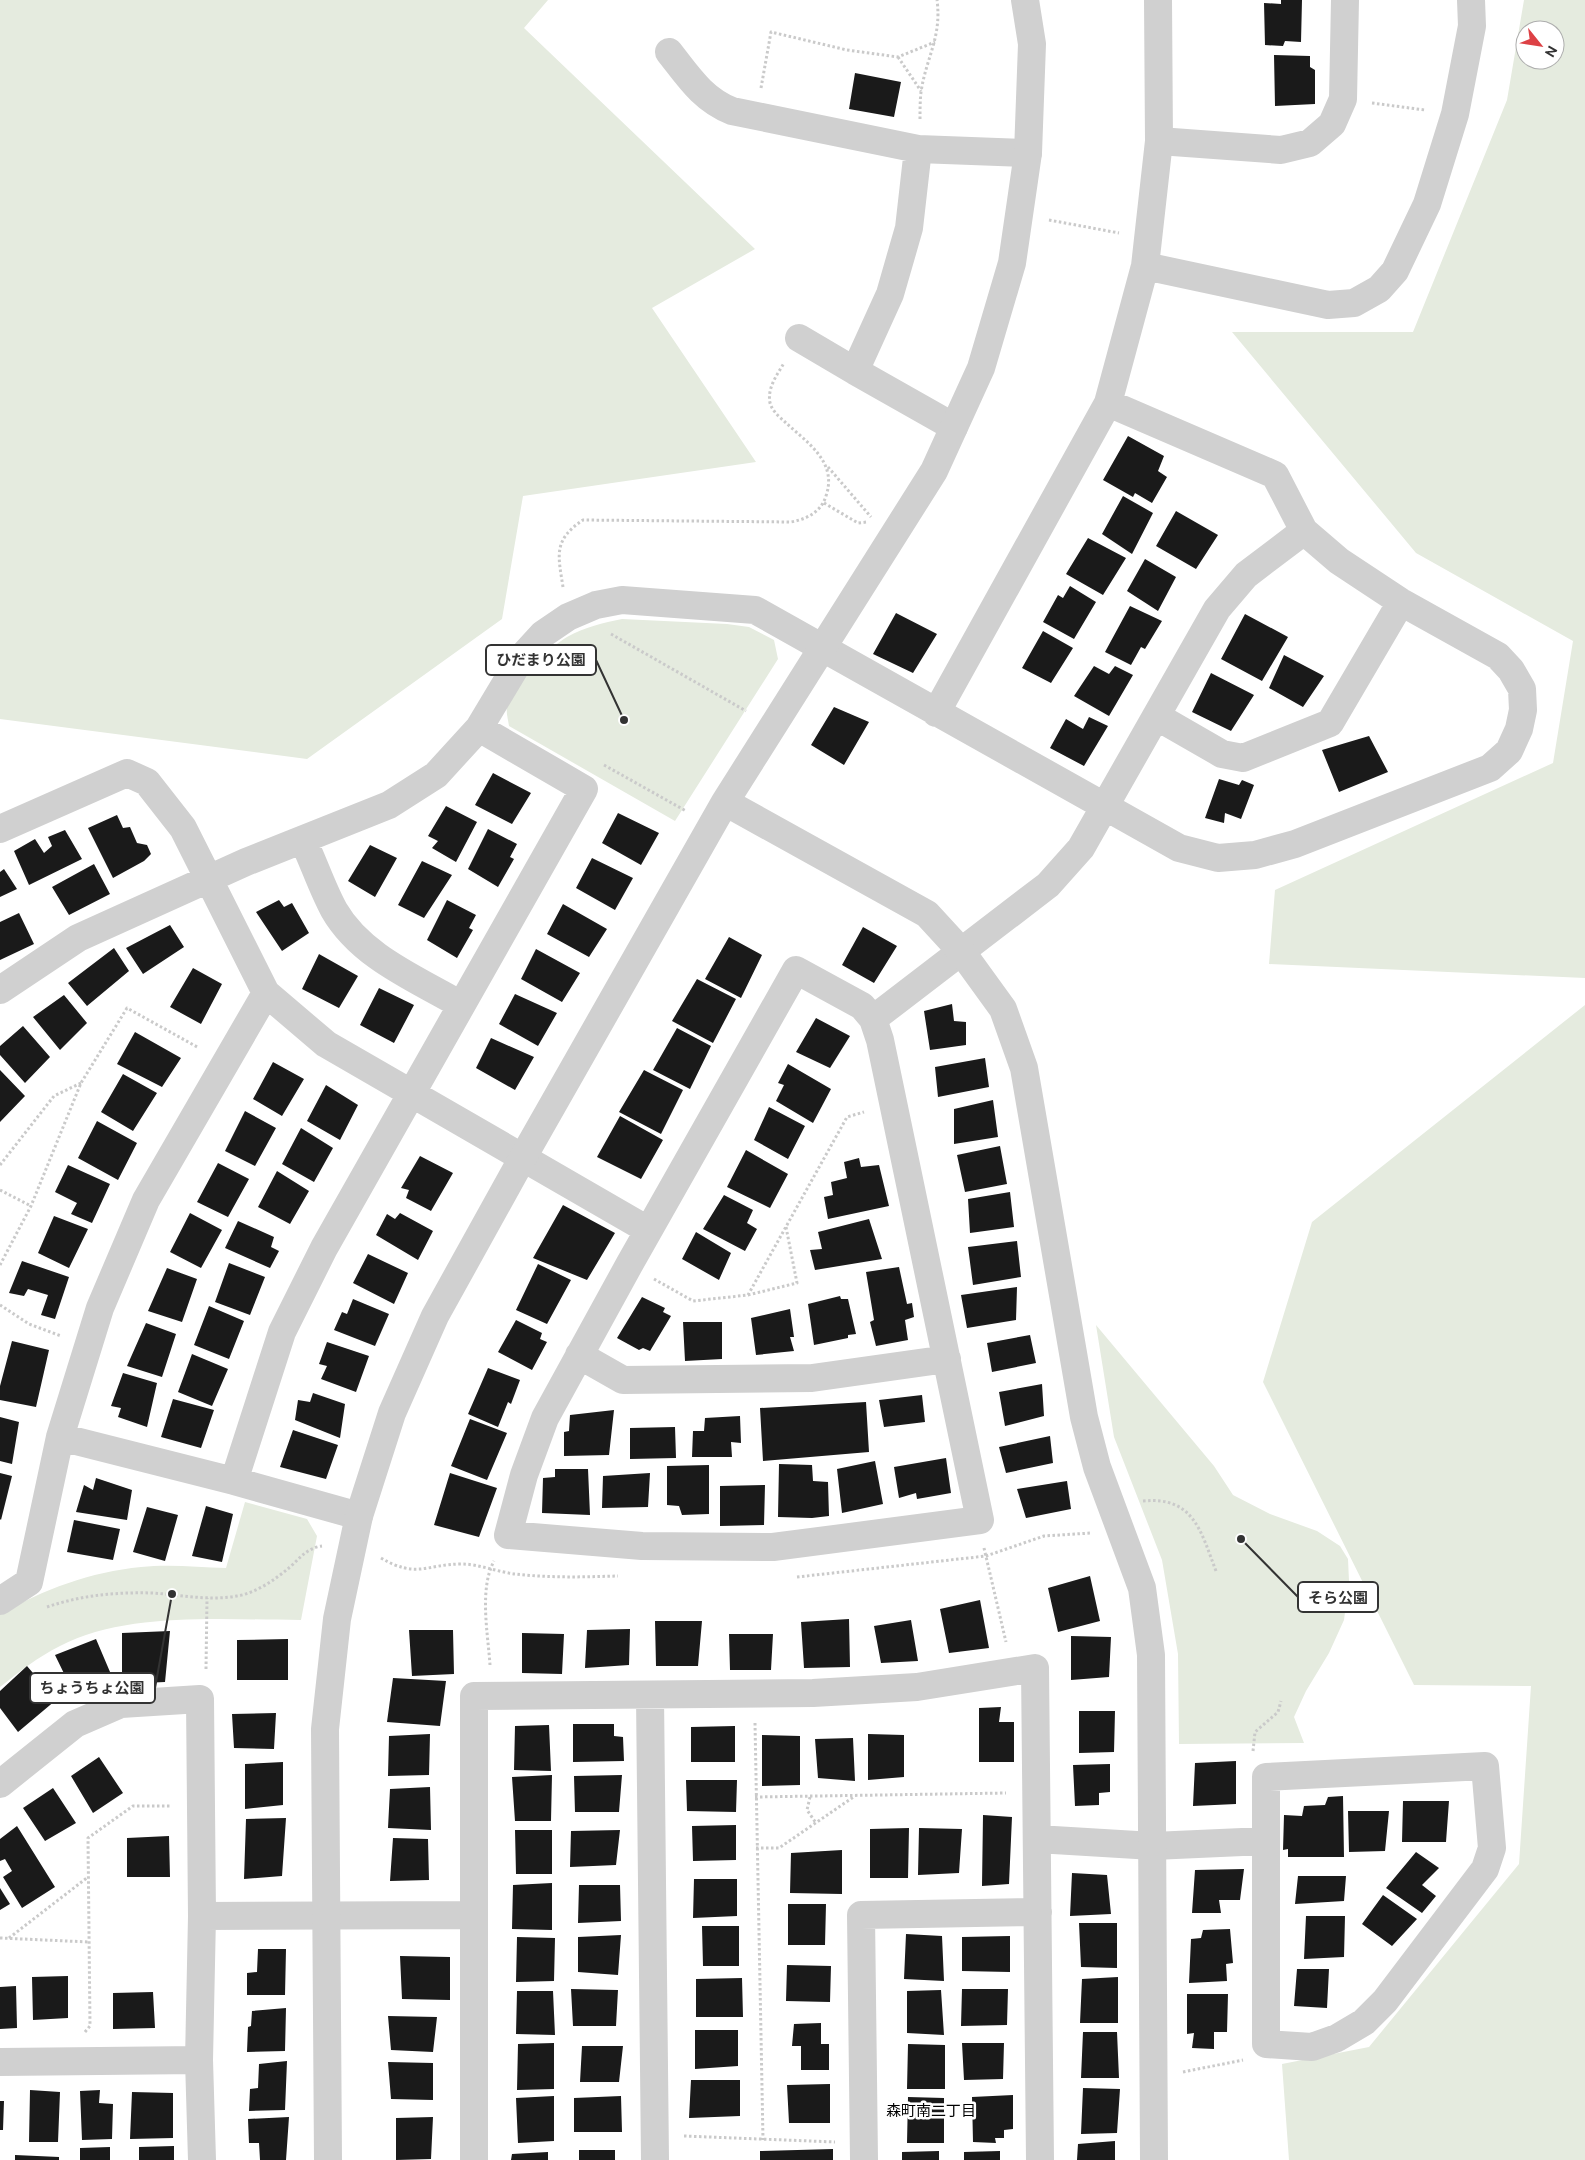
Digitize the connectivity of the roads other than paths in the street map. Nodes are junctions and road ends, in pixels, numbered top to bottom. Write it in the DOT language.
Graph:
graph roads {
  1 [pos="1025,0"];
  2 [pos="1158,0"];
  3 [pos="1345,0"];
  4 [pos="1471,0"];
  5 [pos="669,52"];
  6 [pos="1159,141"];
  7 [pos="918,149"];
  8 [pos="1028,153"];
  9 [pos="1145,266"];
  10 [pos="799,338"];
  11 [pos="855,371"];
  12 [pos="1108,403"];
  13 [pos="954,427"];
  14 [pos="1304,531"];
  15 [pos="1401,602"];
  16 [pos="823,647"];
  17 [pos="936,713"];
  18 [pos="1156,716"];
  19 [pos="479,728"];
  20 [pos="725,802"];
  21 [pos="1104,807"];
  22 [pos="0,829"];
  23 [pos="303,840"];
  24 [pos="207,878"];
  25 [pos="961,951"];
  26 [pos="0,990"];
  27 [pos="266,993"];
  28 [pos="461,1005"];
  29 [pos="873,1018"];
  30 [pos="412,1093"];
  31 [pos="522,1159"];
  32 [pos="648,1230"];
  33 [pos="579,1355"];
  34 [pos="947,1359"];
  35 [pos="60,1437"];
  36 [pos="234,1481"];
  37 [pos="359,1516"];
  38 [pos="0,1601"];
  39 [pos="650,1696"];
  40 [pos="0,1784"];
  41 [pos="1037,1839"];
  42 [pos="1265,1841"];
  43 [pos="1153,1846"];
  44 [pos="1038,1912"];
  45 [pos="474,1915"];
  46 [pos="202,1916"];
  47 [pos="326,1916"];
  48 [pos="199,2060"];
  49 [pos="0,2062"];
  50 [pos="654,2147"];
  51 [pos="864,2151"];
  52 [pos="202,2160"];
  53 [pos="328,2160"];
  54 [pos="474,2160"];
  55 [pos="1040,2160"];
  56 [pos="1154,2160"];
  1 -- 8 [label="street"];
  2 -- 6 [label="street"];
  3 -- 6 [label="street"];
  4 -- 9 [label="street"];
  5 -- 7 [label="street"];
  6 -- 9 [label="street"];
  7 -- 8 [label="street"];
  7 -- 11 [label="street"];
  8 -- 13 [label="street"];
  9 -- 12 [label="street"];
  10 -- 11 [label="street"];
  11 -- 13 [label="street"];
  12 -- 14 [label="street"];
  12 -- 17 [label="street"];
  13 -- 16 [label="street"];
  14 -- 15 [label="street"];
  14 -- 18 [label="street"];
  15 -- 18 [label="street"];
  15 -- 21 [label="street"];
  16 -- 17 [label="street"];
  16 -- 19 [label="street"];
  16 -- 20 [label="street"];
  17 -- 21 [label="street"];
  18 -- 21 [label="street"];
  19 -- 23 [label="street"];
  19 -- 28 [label="street"];
  20 -- 25 [label="street"];
  20 -- 31 [label="street"];
  21 -- 25 [label="street"];
  22 -- 24 [label="street"];
  23 -- 24 [label="street"];
  23 -- 28 [label="street"];
  24 -- 26 [label="street"];
  24 -- 27 [label="street"];
  25 -- 29 [label="street"];
  25 -- 43 [label="street"];
  27 -- 30 [label="street"];
  27 -- 35 [label="street"];
  28 -- 30 [label="street"];
  29 -- 32 [label="street"];
  29 -- 34 [label="street"];
  30 -- 31 [label="street"];
  30 -- 36 [label="street"];
  31 -- 32 [label="street"];
  31 -- 37 [label="street"];
  32 -- 33 [label="street"];
  33 -- 34 [label="street"];
  33 -- 34 [label="street"];
  35 -- 36 [label="street"];
  35 -- 38 [label="street"];
  36 -- 37 [label="street"];
  37 -- 47 [label="street"];
  39 -- 41 [label="street"];
  39 -- 45 [label="street"];
  39 -- 50 [label="street"];
  40 -- 46 [label="street"];
  41 -- 43 [label="street"];
  41 -- 44 [label="street"];
  42 -- 42 [label="street"];
  42 -- 43 [label="street"];
  43 -- 56 [label="street"];
  44 -- 51 [label="street"];
  44 -- 55 [label="street"];
  45 -- 47 [label="street"];
  45 -- 54 [label="street"];
  46 -- 47 [label="street"];
  46 -- 48 [label="street"];
  47 -- 53 [label="street"];
  48 -- 49 [label="street"];
  48 -- 52 [label="street"];
}
